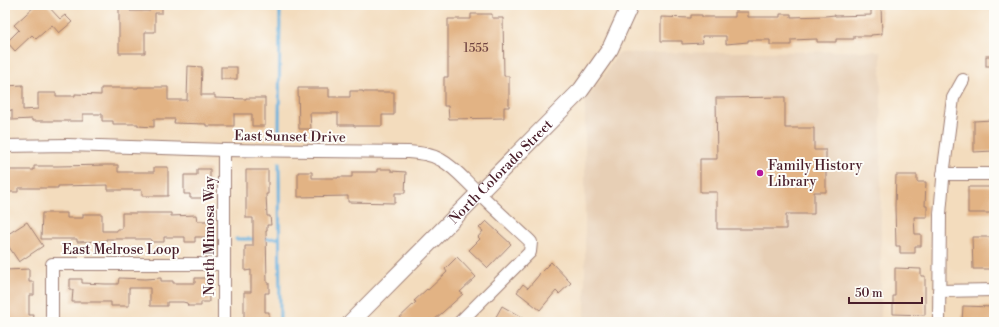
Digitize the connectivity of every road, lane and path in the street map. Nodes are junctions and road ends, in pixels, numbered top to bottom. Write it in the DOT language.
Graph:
graph roads {
  1 [pos="630,5"];
  2 [pos="963,80"];
  3 [pos="5,146"];
  4 [pos="224,150"];
  5 [pos="943,174"];
  6 [pos="994,174"];
  7 [pos="478,193"];
  8 [pos="224,264"];
  9 [pos="994,290"];
  10 [pos="939,291"];
  11 [pos="52,322"];
  12 [pos="224,322"];
  13 [pos="351,322"];
  14 [pos="460,322"];
  15 [pos="939,322"];
  1 -- 7 [label="street, North Colorado Street"];
  2 -- 5 [label="street"];
  3 -- 4 [label="street, East Sunset Drive"];
  4 -- 7 [label="street, East Sunset Drive"];
  4 -- 8 [label="street, North Mimosa Way"];
  5 -- 6 [label="street"];
  5 -- 10 [label="street"];
  7 -- 13 [label="street, North Colorado Street"];
  7 -- 14 [label="street, East Sunset Drive"];
  8 -- 11 [label="street, East Melrose Loop"];
  8 -- 12 [label="street, North Mimosa Way"];
  9 -- 10 [label="street"];
  10 -- 15 [label="street"];
}
